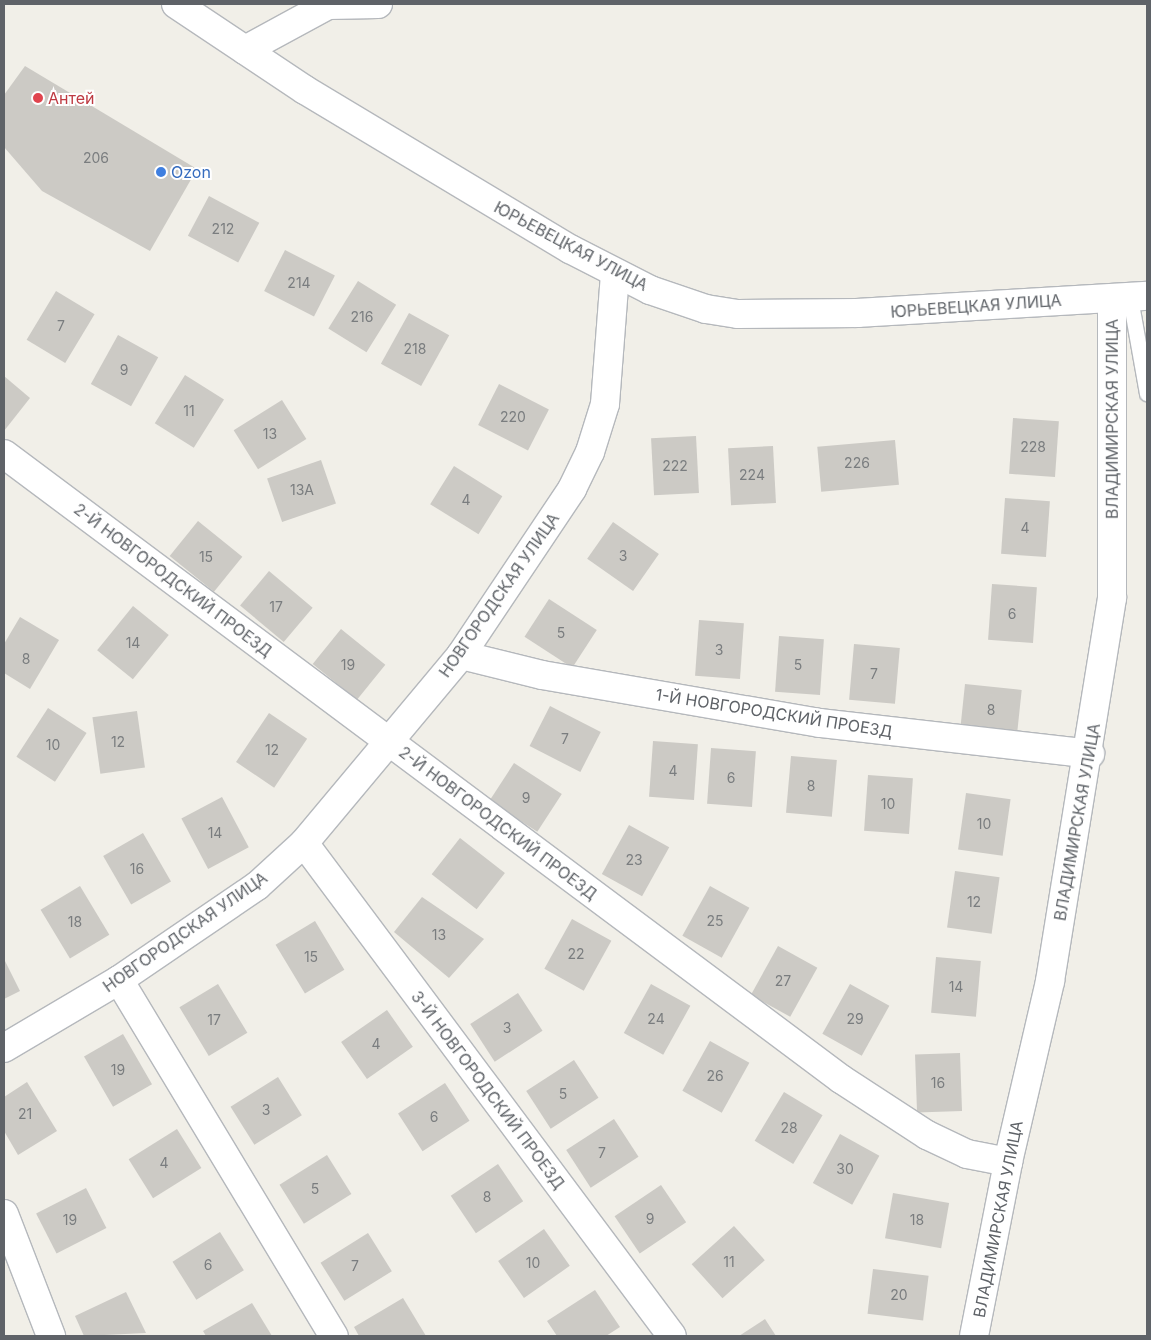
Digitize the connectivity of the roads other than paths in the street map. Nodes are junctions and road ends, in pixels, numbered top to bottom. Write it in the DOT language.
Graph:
graph roads {
  1 [pos="176,4"];
  2 [pos="378,4"];
  3 [pos="245,50"];
  4 [pos="615,273"];
  5 [pos="1130,298"];
  6 [pos="1147,393"];
  7 [pos="4,454"];
  8 [pos="461,655"];
  9 [pos="389,742"];
  10 [pos="1090,754"];
  11 [pos="304,843"];
  12 [pos="118,980"];
  13 [pos="4,1048"];
  14 [pos="1008,1162"];
  15 [pos="4,1214"];
  16 [pos="51,1336"];
  17 [pos="334,1336"];
  18 [pos="672,1336"];
  19 [pos="974,1336"];
  1 -- 3 [label="street, ЮРЬЕВЕЦКАЯ УЛИЦА"];
  2 -- 3 [label="street"];
  3 -- 4 [label="street, ЮРЬЕВЕЦКАЯ УЛИЦА"];
  4 -- 5 [label="street, ЮРЬЕВЕЦКАЯ УЛИЦА"];
  4 -- 8 [label="street, НОВГОРОДСКАЯ УЛИЦА"];
  5 -- 6 [label="lane"];
  5 -- 10 [label="street, ВЛАДИМИРСКАЯ УЛИЦА"];
  7 -- 9 [label="street, 2-Й НОВГОРОДСКИЙ ПРОЕЗД"];
  8 -- 9 [label="street, НОВГОРОДСКАЯ УЛИЦА"];
  8 -- 10 [label="street, 1-Й НОВГОРОДСКИЙ ПРОЕЗД"];
  9 -- 11 [label="street, НОВГОРОДСКАЯ УЛИЦА"];
  9 -- 14 [label="street, 2-Й НОВГОРОДСКИЙ ПРОЕЗД"];
  10 -- 14 [label="street, ВЛАДИМИРСКАЯ УЛИЦА"];
  11 -- 12 [label="street, НОВГОРОДСКАЯ УЛИЦА"];
  11 -- 18 [label="street, 3-Й НОВГОРОДСКИЙ ПРОЕЗД"];
  12 -- 13 [label="street, НОВГОРОДСКАЯ УЛИЦА"];
  12 -- 17 [label="street"];
  14 -- 19 [label="street, ВЛАДИМИРСКАЯ УЛИЦА"];
  15 -- 16 [label="street"];
}
